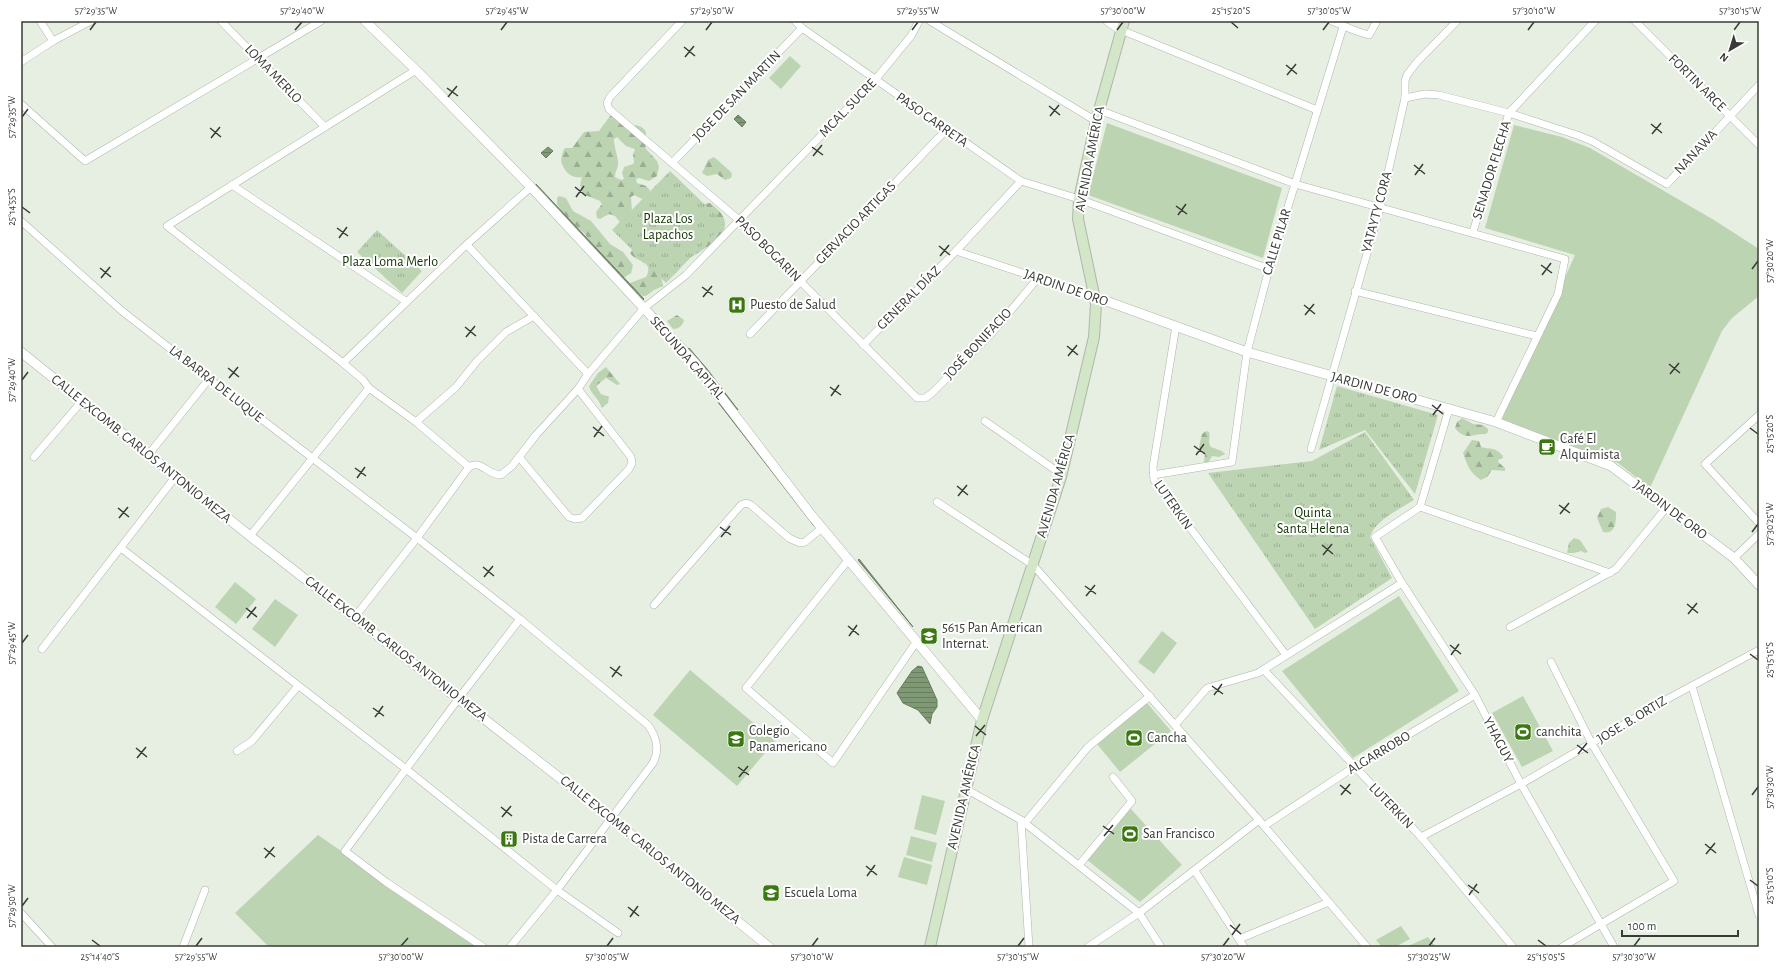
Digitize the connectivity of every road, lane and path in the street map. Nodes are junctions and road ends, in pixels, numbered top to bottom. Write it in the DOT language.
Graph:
graph roads {
  1 [pos="40,21"];
  2 [pos="91,21"];
  3 [pos="221,21"];
  4 [pos="321,21"];
  5 [pos="365,21"];
  6 [pos="682,21"];
  7 [pos="795,21"];
  8 [pos="919,21"];
  9 [pos="930,21"];
  10 [pos="1108,21"];
  11 [pos="1332,21"];
  12 [pos="1377,21"];
  13 [pos="1457,21"];
  14 [pos="1595,21"];
  15 [pos="1635,21"];
  16 [pos="1122,26"];
  17 [pos="1343,27"];
  18 [pos="802,28"];
  19 [pos="53,41"];
  20 [pos="260,59"];
  21 [pos="21,62"];
  22 [pos="416,70"];
  23 [pos="875,80"];
  24 [pos="1759,85"];
  25 [pos="1405,98"];
  26 [pos="21,104"];
  27 [pos="1099,110"];
  28 [pos="1317,110"];
  29 [pos="1509,113"];
  30 [pos="1730,116"];
  31 [pos="1096,121"];
  32 [pos="324,127"];
  33 [pos="946,130"];
  34 [pos="1759,145"];
  35 [pos="672,163"];
  36 [pos="1021,181"];
  37 [pos="1295,184"];
  38 [pos="232,185"];
  39 [pos="531,187"];
  40 [pos="1079,198"];
  41 [pos="1380,208"];
  42 [pos="739,220"];
  43 [pos="21,221"];
  44 [pos="1473,232"];
  45 [pos="467,245"];
  46 [pos="956,251"];
  47 [pos="1268,269"];
  48 [pos="1038,278"];
  49 [pos="800,281"];
  50 [pos="1355,291"];
  51 [pos="1095,297"];
  52 [pos="407,302"];
  53 [pos="644,308"];
  54 [pos="534,316"];
  55 [pos="1176,326"];
  56 [pos="750,334"];
  57 [pos="1537,336"];
  58 [pos="863,345"];
  59 [pos="1247,352"];
  60 [pos="22,354"];
  61 [pos="343,363"];
  62 [pos="588,374"];
  63 [pos="1331,377"];
  64 [pos="209,379"];
  65 [pos="369,388"];
  66 [pos="578,389"];
  67 [pos="913,395"];
  68 [pos="82,401"];
  69 [pos="1450,409"];
  70 [pos="1759,415"];
  71 [pos="986,420"];
  72 [pos="416,422"];
  73 [pos="1496,422"];
  74 [pos="1311,449"];
  75 [pos="148,454"];
  76 [pos="34,457"];
  77 [pos="312,458"];
  78 [pos="519,458"];
  79 [pos="469,467"];
  80 [pos="1061,474"];
  81 [pos="1153,475"];
  82 [pos="176,476"];
  83 [pos="937,502"];
  84 [pos="1420,507"];
  85 [pos="1666,508"];
  86 [pos="1759,522"];
  87 [pos="822,528"];
  88 [pos="1759,534"];
  89 [pos="250,536"];
  90 [pos="417,538"];
  91 [pos="121,548"];
  92 [pos="1734,558"];
  93 [pos="849,559"];
  94 [pos="1033,565"];
  95 [pos="1610,573"];
  96 [pos="1402,583"];
  97 [pos="1759,585"];
  98 [pos="654,605"];
  99 [pos="354,618"];
  100 [pos="520,620"];
  101 [pos="1510,627"];
  102 [pos="917,641"];
  103 [pos="42,649"];
  104 [pos="1759,650"];
  105 [pos="1286,655"];
  106 [pos="1551,662"];
  107 [pos="1264,670"];
  108 [pos="298,686"];
  109 [pos="1692,686"];
  110 [pos="1475,695"];
  111 [pos="1150,696"];
  112 [pos="459,698"];
  113 [pos="982,720"];
  114 [pos="1175,725"];
  115 [pos="1592,744"];
  116 [pos="237,751"];
  117 [pos="1354,767"];
  118 [pos="406,769"];
  119 [pos="1113,777"];
  120 [pos="1521,784"];
  121 [pos="966,789"];
  122 [pos="611,818"];
  123 [pos="1023,822"];
  124 [pos="1261,823"];
  125 [pos="1421,837"];
  126 [pos="1079,865"];
  127 [pos="1195,871"];
  128 [pos="205,890"];
  129 [pos="558,890"];
  130 [pos="1329,902"];
  131 [pos="21,913"];
  132 [pos="1139,913"];
  133 [pos="1759,915"];
  134 [pos="1601,925"];
  135 [pos="618,933"];
  136 [pos="1239,939"];
  137 [pos="52,947"];
  138 [pos="183,947"];
  139 [pos="483,947"];
  140 [pos="510,947"];
  141 [pos="769,947"];
  142 [pos="930,947"];
  143 [pos="1029,947"];
  144 [pos="1088,947"];
  145 [pos="1161,947"];
  146 [pos="1244,947"];
  147 [pos="1368,947"];
  148 [pos="1513,947"];
  149 [pos="1562,947"];
  150 [pos="1614,947"];
  1 -- 19 [label="street"];
  2 -- 19 [label="street"];
  3 -- 20 [label="street, LOMA MERLO"];
  4 -- 20 [label="street"];
  5 -- 22 [label="street, SEGUNDA CAPITAL"];
  6 -- 35 [label="street, PASO BOGARIN"];
  7 -- 18 [label="street, PASO CARRETA"];
  8 -- 23 [label="street, MCAL. SUCRE"];
  9 -- 31 [label="street"];
  10 -- 16 [label="street"];
  11 -- 17 [label="street"];
  12 -- 17 [label="street"];
  13 -- 25 [label="street, YATAYTY CORA"];
  14 -- 29 [label="street, SENADOR FLECHA"];
  15 -- 30 [label="street, FORTIN ARCE"];
  16 -- 27 [label="main road, AVENIDA AMÉRICA"];
  16 -- 28 [label="street"];
  17 -- 28 [label="street, CALLE PILAR"];
  18 -- 23 [label="street, PASO CARRETA"];
  18 -- 35 [label="street, JOSE DE SAN MARTIN"];
  19 -- 21 [label="street"];
  20 -- 26 [label="street"];
  20 -- 32 [label="street, LOMA MERLO"];
  22 -- 32 [label="street"];
  22 -- 39 [label="street, SEGUNDA CAPITAL"];
  23 -- 33 [label="street, PASO CARRETA"];
  23 -- 42 [label="street, MCAL. SUCRE"];
  24 -- 30 [label="street, NANAWA"];
  25 -- 29 [label="street"];
  25 -- 41 [label="street, YATAYTY CORA"];
  27 -- 31 [label="main road, AVENIDA AMÉRICA"];
  27 -- 37 [label="street"];
  28 -- 37 [label="street, CALLE PILAR"];
  29 -- 30 [label="street, NANAWA"];
  29 -- 44 [label="street, SENADOR FLECHA"];
  30 -- 34 [label="street, FORTIN ARCE"];
  31 -- 40 [label="main road, AVENIDA AMÉRICA"];
  32 -- 38 [label="street"];
  33 -- 36 [label="street, PASO CARRETA"];
  33 -- 49 [label="street, GERVACIO ARTIGAS"];
  35 -- 42 [label="street, PASO BOGARIN"];
  36 -- 40 [label="street, PASO CARRETA"];
  36 -- 46 [label="street, GENERAL DÍAZ"];
  37 -- 41 [label="street"];
  37 -- 47 [label="street, CALLE PILAR"];
  38 -- 52 [label="street"];
  38 -- 61 [label="street"];
  39 -- 45 [label="street"];
  39 -- 53 [label="street, SEGUNDA CAPITAL"];
  40 -- 47 [label="street, PASO CARRETA"];
  40 -- 51 [label="main road, AVENIDA AMÉRICA"];
  41 -- 44 [label="street"];
  41 -- 50 [label="street, YATAYTY CORA"];
  42 -- 49 [label="street, PASO BOGARIN"];
  42 -- 53 [label="street, MCAL. SUCRE"];
  43 -- 64 [label="street, LA BARRA DE LUQUE"];
  44 -- 57 [label="street"];
  45 -- 52 [label="street"];
  45 -- 54 [label="street"];
  46 -- 48 [label="street, JARDIN DE ORO"];
  46 -- 58 [label="street, GENERAL DÍAZ"];
  47 -- 59 [label="street, CALLE PILAR"];
  48 -- 51 [label="street, JARDIN DE ORO"];
  48 -- 67 [label="street, JOSÉ BONIFACIO"];
  49 -- 56 [label="street, GERVACIO ARTIGAS"];
  49 -- 58 [label="street, PASO BOGARIN"];
  50 -- 57 [label="street"];
  50 -- 63 [label="street, YATAYTY CORA"];
  51 -- 55 [label="street, JARDIN DE ORO"];
  51 -- 80 [label="main road, AVENIDA AMÉRICA"];
  52 -- 61 [label="street"];
  53 -- 62 [label="street, MCAL. SUCRE"];
  53 -- 87 [label="street, SEGUNDA CAPITAL"];
  54 -- 62 [label="street"];
  54 -- 72 [label="street"];
  55 -- 59 [label="street, JARDIN DE ORO"];
  55 -- 81 [label="street, LUTERKIN"];
  57 -- 73 [label="street"];
  58 -- 67 [label="street, PASO BOGARIN"];
  59 -- 63 [label="street, JARDIN DE ORO"];
  59 -- 81 [label="street, CALLE PILAR"];
  60 -- 68 [label="street, CALLE EXCOMB. CARLOS ANTONIO MEZA"];
  61 -- 65 [label="street"];
  62 -- 66 [label="street, MCAL. SUCRE"];
  63 -- 69 [label="street, JARDIN DE ORO"];
  63 -- 74 [label="street, YATAYTY CORA"];
  64 -- 75 [label="street"];
  64 -- 77 [label="street, LA BARRA DE LUQUE"];
  65 -- 72 [label="street"];
  65 -- 77 [label="street"];
  66 -- 78 [label="street, MCAL. SUCRE"];
  66 -- 78 [label="street"];
  68 -- 75 [label="street, CALLE EXCOMB. CARLOS ANTONIO MEZA"];
  68 -- 76 [label="street"];
  69 -- 73 [label="street, JARDIN DE ORO"];
  69 -- 84 [label="street"];
  70 -- 86 [label="street"];
  71 -- 80 [label="street"];
  72 -- 79 [label="street"];
  73 -- 85 [label="street, JARDIN DE ORO"];
  75 -- 82 [label="street, CALLE EXCOMB. CARLOS ANTONIO MEZA"];
  77 -- 89 [label="street"];
  77 -- 90 [label="street, LA BARRA DE LUQUE"];
  78 -- 79 [label="street, MCAL. SUCRE"];
  79 -- 90 [label="street"];
  80 -- 94 [label="main road, AVENIDA AMÉRICA"];
  81 -- 105 [label="street, LUTERKIN"];
  82 -- 89 [label="street, CALLE EXCOMB. CARLOS ANTONIO MEZA"];
  82 -- 91 [label="street"];
  83 -- 94 [label="street"];
  84 -- 95 [label="street"];
  84 -- 96 [label="street, YHAGUY"];
  85 -- 92 [label="street, JARDIN DE ORO"];
  85 -- 95 [label="street"];
  87 -- 93 [label="street, SEGUNDA CAPITAL"];
  87 -- 98 [label="street"];
  88 -- 92 [label="street"];
  89 -- 99 [label="street, CALLE EXCOMB. CARLOS ANTONIO MEZA"];
  90 -- 99 [label="street"];
  90 -- 100 [label="street, LA BARRA DE LUQUE"];
  91 -- 103 [label="street"];
  91 -- 108 [label="street"];
  92 -- 97 [label="street, JARDIN DE ORO"];
  93 -- 102 [label="street, SEGUNDA CAPITAL"];
  93 -- 102 [label="street"];
  94 -- 111 [label="street"];
  94 -- 113 [label="main road, AVENIDA AMÉRICA"];
  95 -- 101 [label="street"];
  96 -- 105 [label="street"];
  96 -- 110 [label="street, YHAGUY"];
  99 -- 112 [label="street, CALLE EXCOMB. CARLOS ANTONIO MEZA"];
  100 -- 112 [label="street"];
  100 -- 122 [label="street, LA BARRA DE LUQUE"];
  102 -- 113 [label="street, SEGUNDA CAPITAL"];
  104 -- 109 [label="street, JOSE. B. ORTIZ"];
  105 -- 107 [label="street"];
  106 -- 115 [label="street"];
  107 -- 114 [label="street"];
  107 -- 117 [label="street, LUTERKIN"];
  108 -- 116 [label="street"];
  108 -- 118 [label="street"];
  109 -- 115 [label="street, JOSE. B. ORTIZ"];
  109 -- 133 [label="street"];
  110 -- 117 [label="street, ALGARROBO"];
  110 -- 120 [label="street, YHAGUY"];
  111 -- 114 [label="street"];
  111 -- 123 [label="street"];
  112 -- 118 [label="street"];
  112 -- 122 [label="street, CALLE EXCOMB. CARLOS ANTONIO MEZA"];
  113 -- 121 [label="main road, AVENIDA AMÉRICA"];
  114 -- 124 [label="street"];
  115 -- 120 [label="street, JOSE. B. ORTIZ"];
  115 -- 134 [label="street"];
  117 -- 124 [label="street, ALGARROBO"];
  117 -- 125 [label="street, LUTERKIN"];
  118 -- 129 [label="street"];
  118 -- 139 [label="street"];
  119 -- 126 [label="street"];
  120 -- 125 [label="street, JOSE. B. ORTIZ"];
  120 -- 134 [label="street, YHAGUY"];
  121 -- 123 [label="street"];
  121 -- 142 [label="main road, AVENIDA AMÉRICA"];
  122 -- 129 [label="street, LA BARRA DE LUQUE"];
  122 -- 141 [label="street, CALLE EXCOMB. CARLOS ANTONIO MEZA"];
  123 -- 126 [label="street"];
  123 -- 143 [label="street"];
  124 -- 127 [label="street, ALGARROBO"];
  124 -- 130 [label="street"];
  125 -- 148 [label="street, LUTERKIN"];
  126 -- 132 [label="street"];
  127 -- 132 [label="street, ALGARROBO"];
  127 -- 136 [label="street"];
  128 -- 138 [label="street"];
  129 -- 135 [label="street"];
  129 -- 140 [label="street, LA BARRA DE LUQUE"];
  130 -- 136 [label="street"];
  130 -- 147 [label="street"];
  131 -- 137 [label="street"];
  132 -- 144 [label="street, ALGARROBO"];
  132 -- 145 [label="street"];
  134 -- 149 [label="street"];
  134 -- 150 [label="street, YHAGUY"];
  136 -- 146 [label="street"];
}
